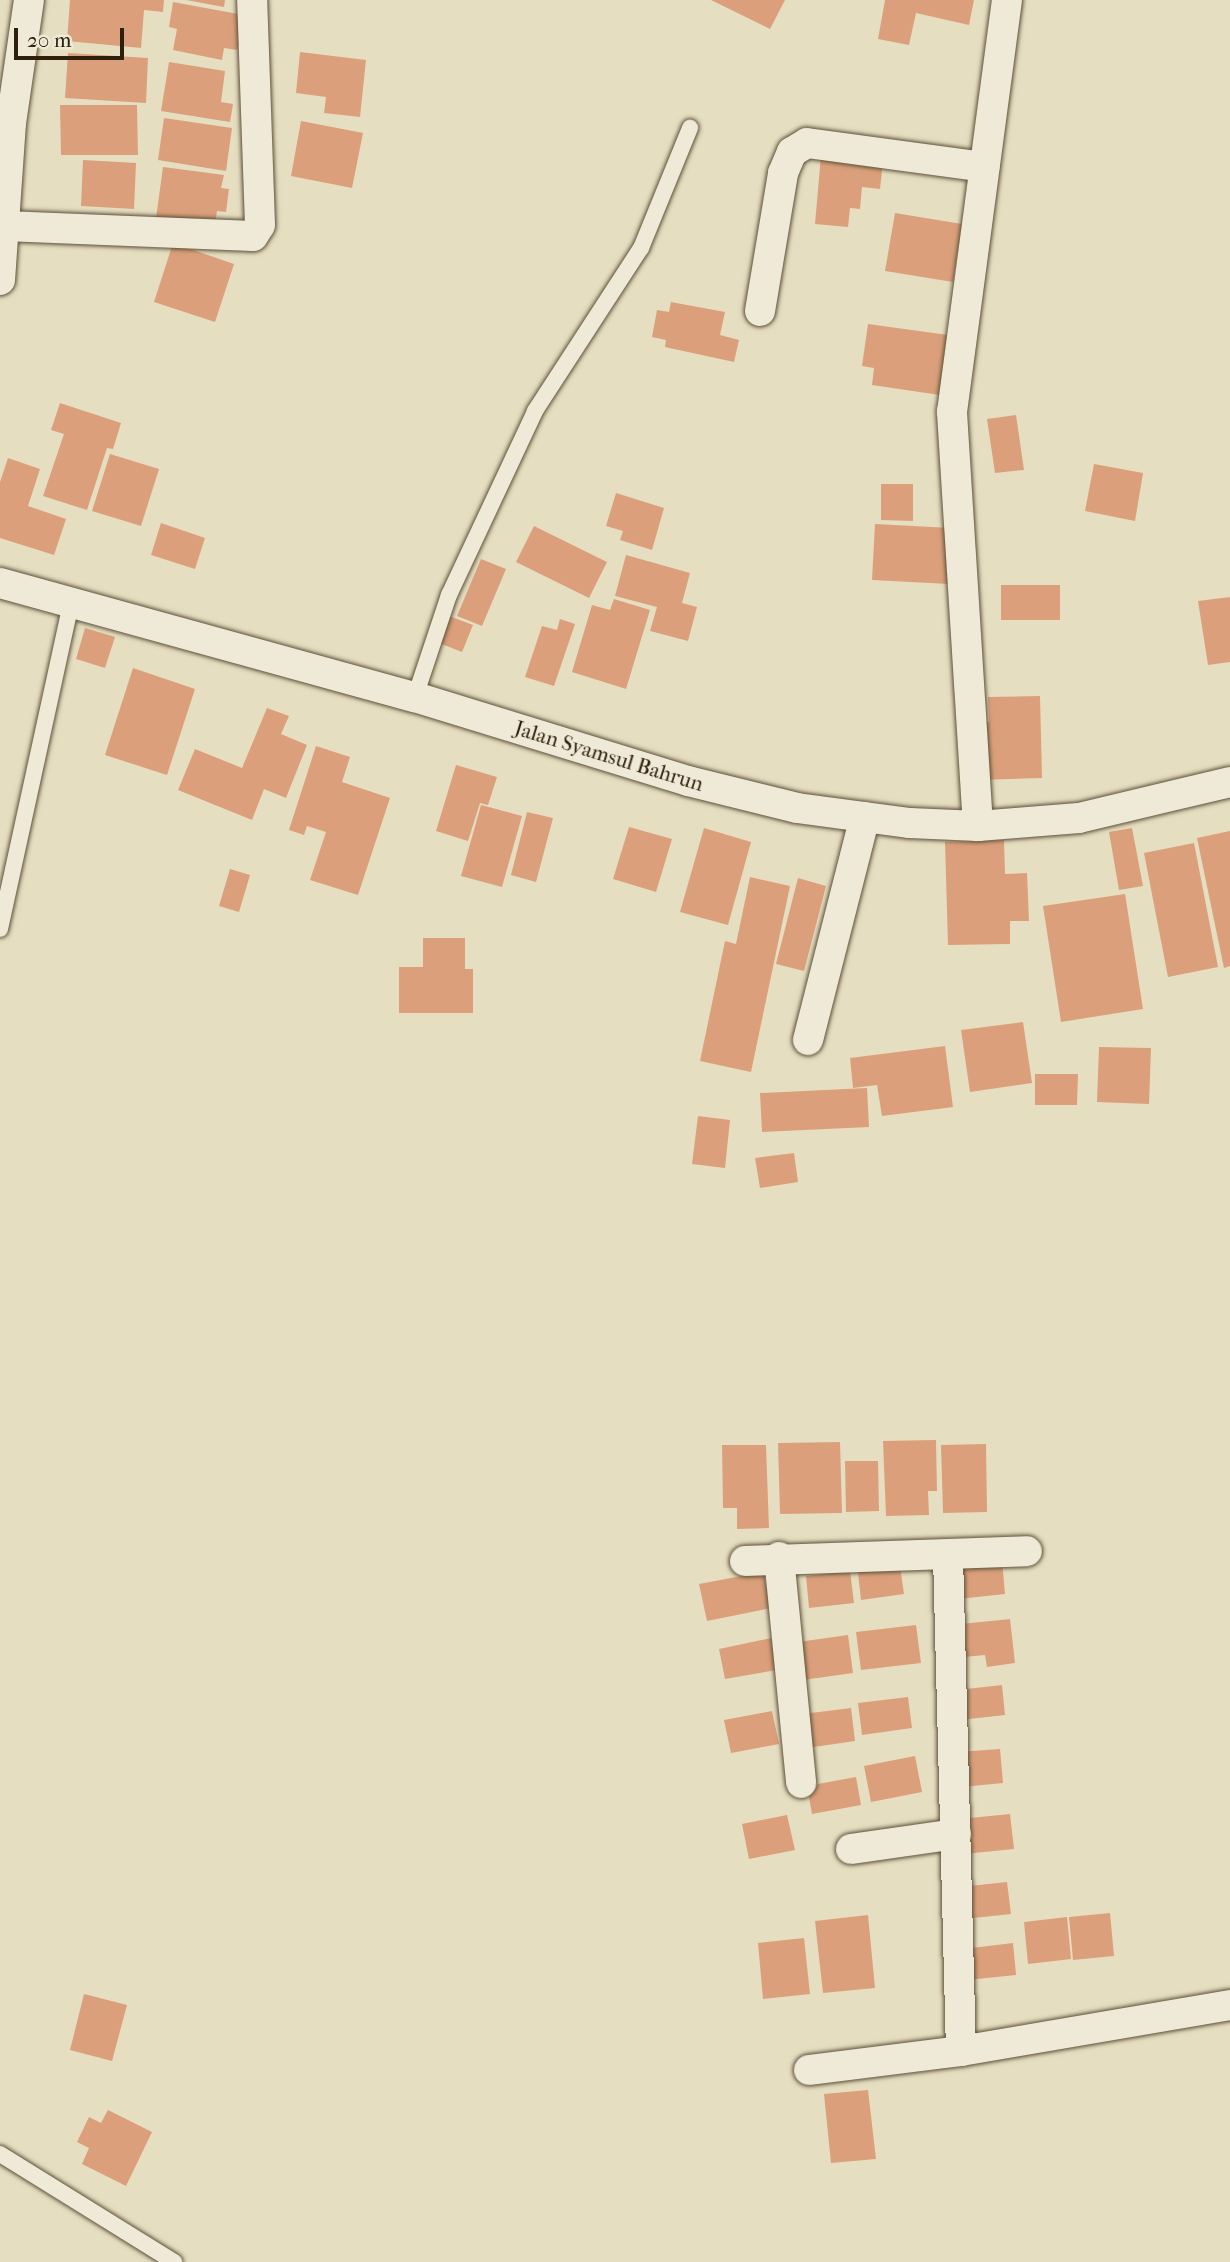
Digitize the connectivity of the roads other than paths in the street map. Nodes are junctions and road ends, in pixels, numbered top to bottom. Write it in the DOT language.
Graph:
graph roads {
  1 [pos="29,0"];
  2 [pos="253,0"];
  3 [pos="1007,0"];
  4 [pos="6,122"];
  5 [pos="690,128"];
  6 [pos="984,167"];
  7 [pos="5,226"];
  8 [pos="0,280"];
  9 [pos="760,311"];
  10 [pos="0,583"];
  11 [pos="72,600"];
  12 [pos="415,697"];
  13 [pos="1230,782"];
  14 [pos="864,817"];
  15 [pos="978,825"];
  16 [pos="0,929"];
  17 [pos="808,1040"];
  18 [pos="1027,1551"];
  19 [pos="948,1555"];
  20 [pos="779,1557"];
  21 [pos="745,1561"];
  22 [pos="801,1783"];
  23 [pos="956,1834"];
  24 [pos="852,1849"];
  25 [pos="1230,2005"];
  26 [pos="961,2052"];
  27 [pos="809,2070"];
  28 [pos="0,2154"];
  29 [pos="174,2262"];
  1 -- 4 [label="street"];
  2 -- 7 [label="street"];
  3 -- 6 [label="street"];
  4 -- 7 [label="street"];
  5 -- 12 [label="lane"];
  6 -- 9 [label="street"];
  6 -- 15 [label="street"];
  7 -- 8 [label="street"];
  10 -- 11 [label="street, Jalan Syamsul Bahrun"];
  11 -- 12 [label="street, Jalan Syamsul Bahrun"];
  11 -- 16 [label="lane"];
  12 -- 14 [label="street, Jalan Syamsul Bahrun"];
  13 -- 15 [label="street, Jalan Syamsul Bahrun"];
  14 -- 15 [label="street, Jalan Syamsul Bahrun"];
  14 -- 17 [label="street"];
  18 -- 19 [label="street"];
  19 -- 20 [label="street"];
  19 -- 23 [label="street"];
  20 -- 21 [label="street"];
  20 -- 22 [label="street"];
  23 -- 24 [label="street"];
  23 -- 26 [label="street"];
  25 -- 26 [label="street"];
  26 -- 27 [label="street"];
  28 -- 29 [label="lane"];
}
